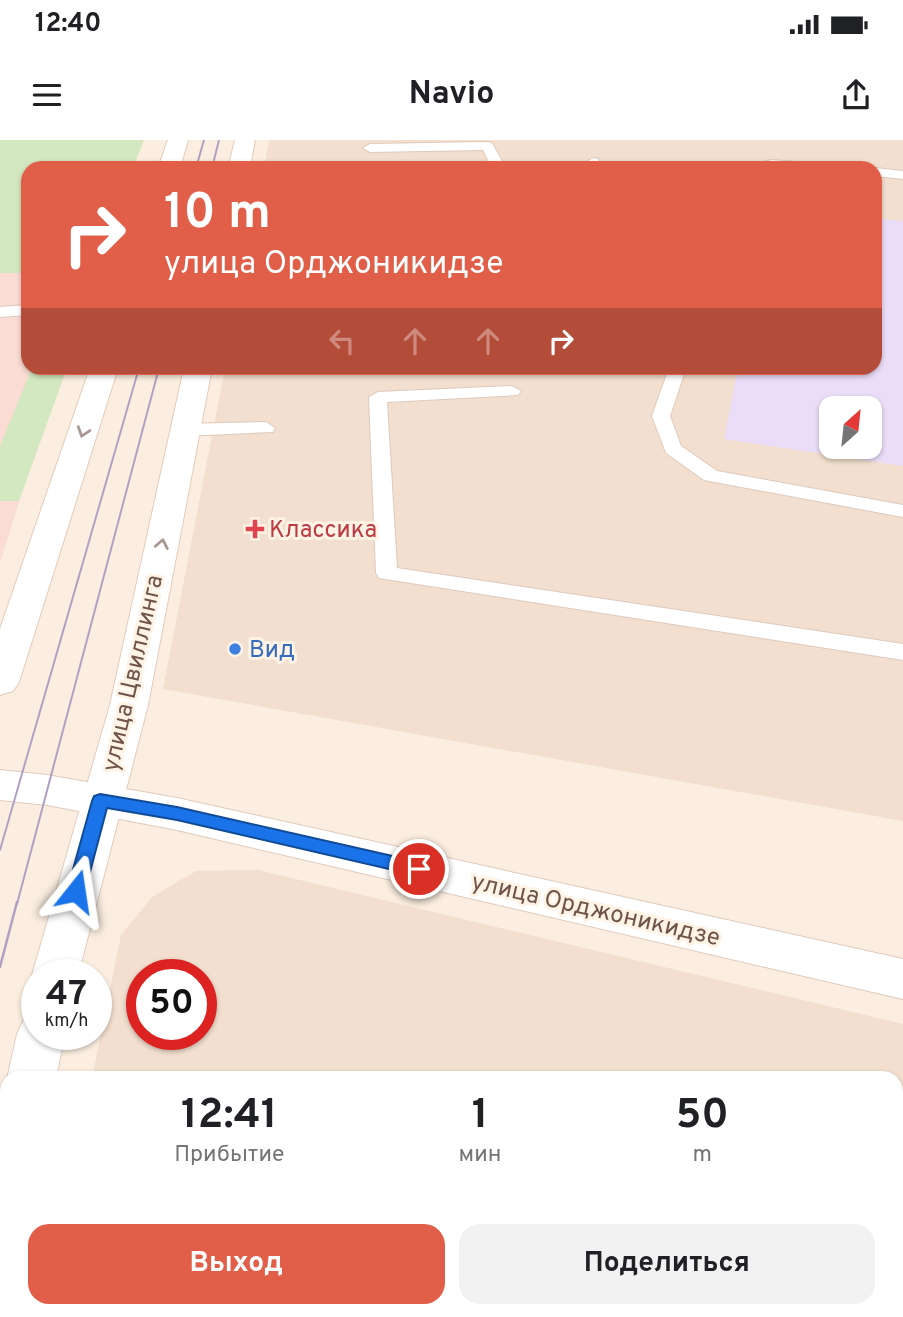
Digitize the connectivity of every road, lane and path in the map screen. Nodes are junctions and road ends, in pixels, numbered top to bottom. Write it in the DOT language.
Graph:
graph roads {
  1 [pos="178,140"];
  2 [pos="245,140"];
  3 [pos="492,143"];
  4 [pos="369,148"];
  5 [pos="171,161"];
  6 [pos="240,161"];
  7 [pos="497,161"];
  8 [pos="882,173"];
  9 [pos="903,175"];
  10 [pos="21,310"];
  11 [pos="0,312"];
  12 [pos="102,375"];
  13 [pos="197,375"];
  14 [pos="675,375"];
  15 [pos="512,391"];
  16 [pos="266,428"];
  17 [pos="185,430"];
  18 [pos="903,511"];
  19 [pos="903,652"];
  20 [pos="0,682"];
  21 [pos="0,785"];
  22 [pos="100,801"];
  23 [pos="59,959"];
  24 [pos="903,979"];
  25 [pos="37,1050"];
  26 [pos="33,1071"];
  1 -- 5 [label="main road"];
  2 -- 6 [label="main road"];
  3 -- 4 [label="lane"];
  3 -- 7 [label="lane"];
  8 -- 9 [label="lane"];
  10 -- 11 [label="lane"];
  12 -- 20 [label="main road, one-way"];
  13 -- 17 [label="main road, улица Цвиллинга"];
  14 -- 18 [label="lane"];
  15 -- 19 [label="lane"];
  16 -- 17 [label="lane"];
  22 -- 17 [label="main road, улица Цвиллинга, one-way"];
  21 -- 22 [label="main road, улица Орджоникидзе"];
  22 -- 23 [label="main road, улица Цвиллинга"];
  22 -- 24 [label="main road, улица Орджоникидзе"];
  25 -- 26 [label="main road"];
}
